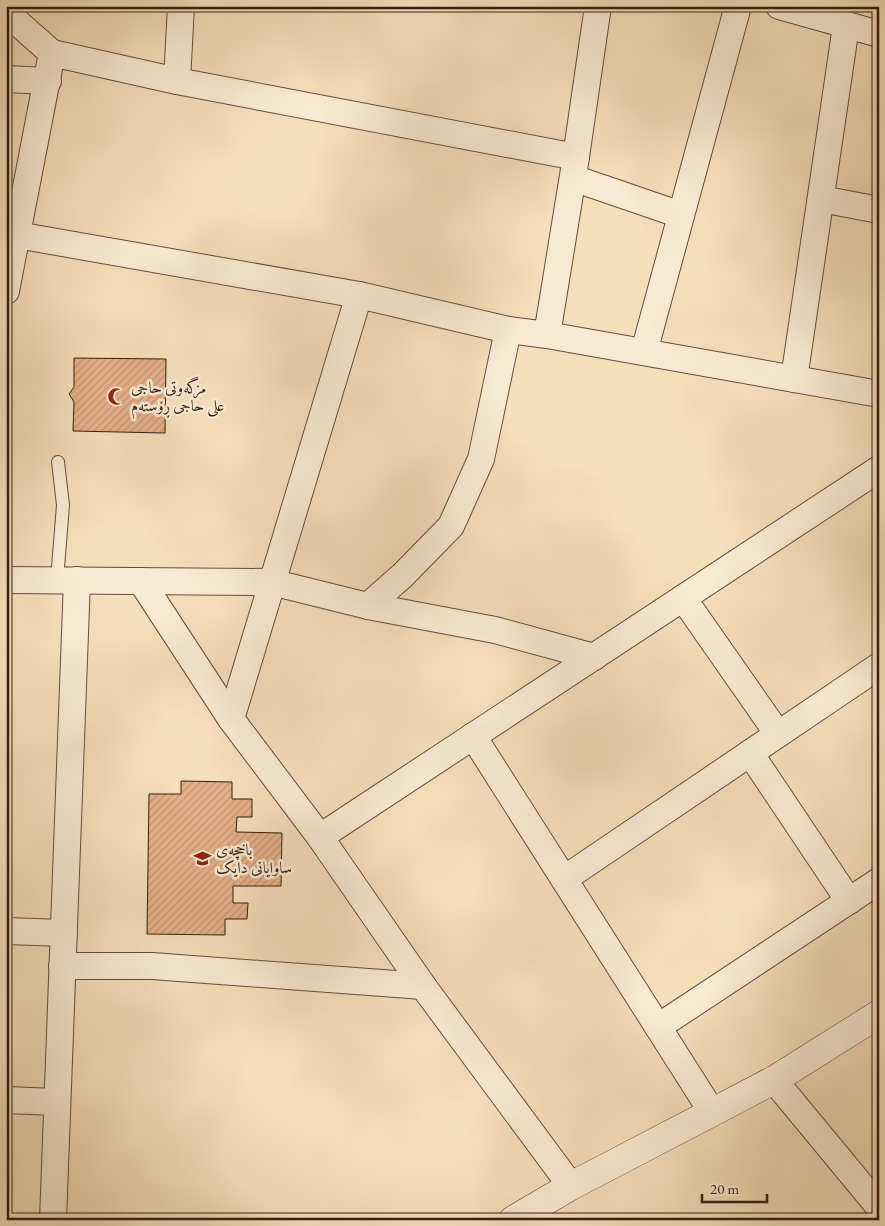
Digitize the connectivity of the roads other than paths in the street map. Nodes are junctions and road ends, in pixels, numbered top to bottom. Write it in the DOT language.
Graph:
graph roads {
  1 [pos="181,6"];
  2 [pos="598,6"];
  3 [pos="738,6"];
  4 [pos="779,6"];
  5 [pos="6,16"];
  6 [pos="846,26"];
  7 [pos="879,34"];
  8 [pos="52,53"];
  9 [pos="6,79"];
  10 [pos="48,81"];
  11 [pos="177,81"];
  12 [pos="574,168"];
  13 [pos="821,199"];
  14 [pos="879,210"];
  15 [pos="681,215"];
  16 [pos="12,248"];
  17 [pos="6,291"];
  18 [pos="359,295"];
  19 [pos="508,330"];
  20 [pos="547,335"];
  21 [pos="644,352"];
  22 [pos="794,379"];
  23 [pos="879,394"];
  24 [pos="58,462"];
  25 [pos="879,469"];
  26 [pos="6,580"];
  27 [pos="67,580"];
  28 [pos="141,581"];
  29 [pos="271,582"];
  30 [pos="684,598"];
  31 [pos="368,606"];
  32 [pos="594,657"];
  33 [pos="879,666"];
  34 [pos="231,719"];
  35 [pos="778,734"];
  36 [pos="473,736"];
  37 [pos="750,753"];
  38 [pos="320,837"];
  39 [pos="564,879"];
  40 [pos="879,881"];
  41 [pos="849,901"];
  42 [pos="6,932"];
  43 [pos="64,933"];
  44 [pos="62,966"];
  45 [pos="423,986"];
  46 [pos="879,1014"];
  47 [pos="658,1027"];
  48 [pos="774,1080"];
  49 [pos="6,1100"];
  50 [pos="56,1102"];
  51 [pos="712,1112"];
  52 [pos="571,1186"];
  53 [pos="879,1207"];
  54 [pos="53,1220"];
  55 [pos="513,1220"];
  1 -- 11 [label="street"];
  2 -- 12 [label="street"];
  3 -- 15 [label="street"];
  4 -- 6 [label="street"];
  5 -- 8 [label="street"];
  6 -- 7 [label="street"];
  6 -- 13 [label="street"];
  8 -- 10 [label="street"];
  8 -- 11 [label="street"];
  9 -- 10 [label="street"];
  10 -- 16 [label="street"];
  11 -- 12 [label="street"];
  12 -- 15 [label="street"];
  12 -- 20 [label="street"];
  13 -- 14 [label="street"];
  13 -- 22 [label="street"];
  15 -- 21 [label="street"];
  16 -- 17 [label="street"];
  16 -- 18 [label="street"];
  18 -- 19 [label="street"];
  18 -- 29 [label="street"];
  19 -- 20 [label="street"];
  19 -- 31 [label="street"];
  20 -- 21 [label="street"];
  21 -- 22 [label="street"];
  22 -- 23 [label="street"];
  24 -- 27 [label="lane"];
  25 -- 30 [label="street"];
  26 -- 27 [label="street"];
  27 -- 28 [label="street"];
  27 -- 43 [label="street"];
  28 -- 29 [label="street"];
  28 -- 34 [label="street"];
  29 -- 31 [label="street"];
  29 -- 34 [label="street"];
  30 -- 32 [label="street"];
  30 -- 35 [label="street"];
  31 -- 32 [label="street"];
  32 -- 36 [label="street"];
  33 -- 35 [label="street"];
  34 -- 38 [label="street"];
  35 -- 37 [label="street"];
  36 -- 38 [label="street"];
  36 -- 39 [label="street"];
  37 -- 39 [label="street"];
  37 -- 41 [label="street"];
  38 -- 45 [label="street"];
  39 -- 47 [label="street"];
  40 -- 41 [label="street"];
  41 -- 47 [label="street"];
  42 -- 43 [label="street"];
  43 -- 44 [label="street"];
  44 -- 45 [label="street"];
  44 -- 50 [label="street"];
  45 -- 52 [label="street"];
  46 -- 48 [label="street"];
  47 -- 51 [label="street"];
  48 -- 51 [label="street"];
  48 -- 53 [label="street"];
  49 -- 50 [label="street"];
  50 -- 54 [label="street"];
  51 -- 52 [label="street"];
  52 -- 55 [label="street"];
}
